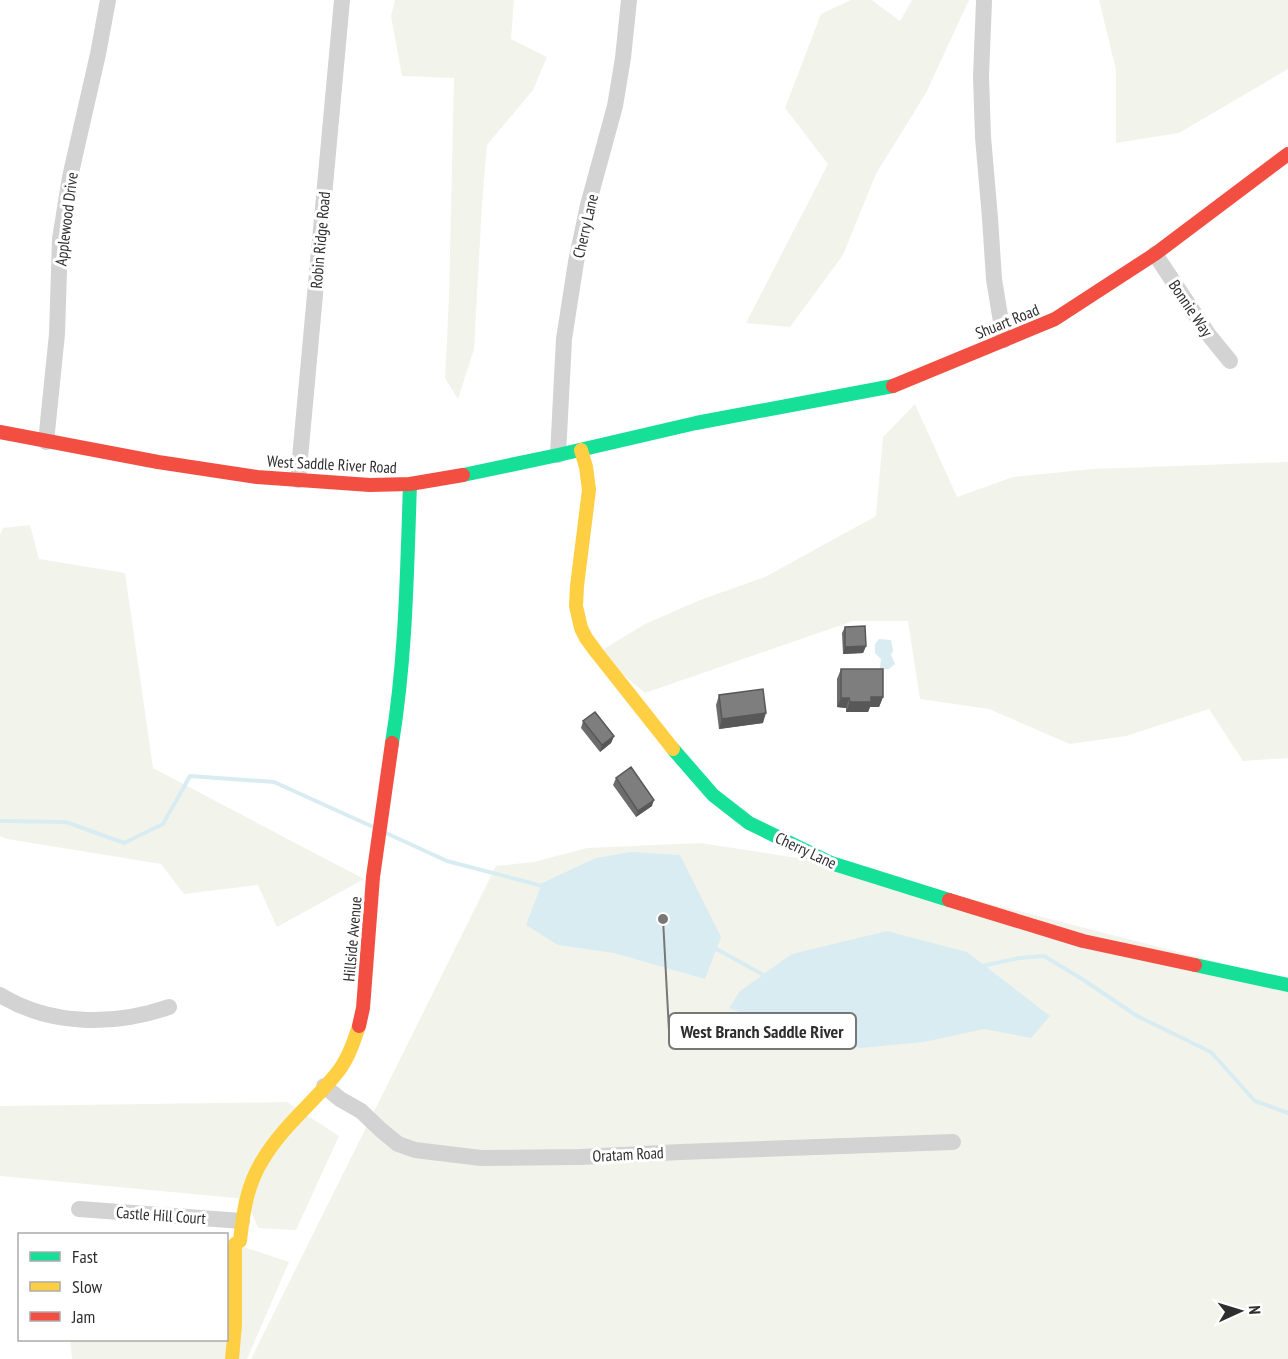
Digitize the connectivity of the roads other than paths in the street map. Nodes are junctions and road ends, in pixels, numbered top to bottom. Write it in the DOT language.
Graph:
graph roads {
  1 [pos="108,0"];
  2 [pos="342,0"];
  3 [pos="629,0"];
  4 [pos="984,2"];
  5 [pos="1288,154"];
  6 [pos="1155,254"];
  7 [pos="1004,340"];
  8 [pos="1230,360"];
  9 [pos="696,423"];
  10 [pos="0,432"];
  11 [pos="46,442"];
  12 [pos="581,450"];
  13 [pos="558,455"];
  14 [pos="298,480"];
  15 [pos="410,484"];
  16 [pos="1288,985"];
  17 [pos="0,995"];
  18 [pos="169,1007"];
  19 [pos="324,1086"];
  20 [pos="954,1142"];
  21 [pos="79,1209"];
  22 [pos="242,1221"];
  23 [pos="232,1359"];
  1 -- 11 [label="street, Applewood Drive"];
  2 -- 14 [label="street, Robin Ridge Road"];
  3 -- 13 [label="street, Cherry Lane"];
  4 -- 7 [label="street"];
  5 -- 6 [label="street, Shuart Road"];
  6 -- 7 [label="street, Shuart Road"];
  6 -- 8 [label="street, Bonnie Way"];
  7 -- 9 [label="street, Shuart Road"];
  9 -- 12 [label="street, West Saddle River Road"];
  10 -- 11 [label="street, West Saddle River Road"];
  11 -- 14 [label="street, West Saddle River Road"];
  12 -- 13 [label="street, West Saddle River Road"];
  12 -- 16 [label="street, Cherry Lane"];
  13 -- 15 [label="street, West Saddle River Road"];
  14 -- 15 [label="street, West Saddle River Road"];
  15 -- 19 [label="street, Hillside Avenue"];
  17 -- 18 [label="street"];
  19 -- 20 [label="street, Oratam Road"];
  19 -- 22 [label="street, Hillside Avenue"];
  21 -- 22 [label="street, Castle Hill Court"];
  22 -- 23 [label="street, Hillside Avenue"];
}
